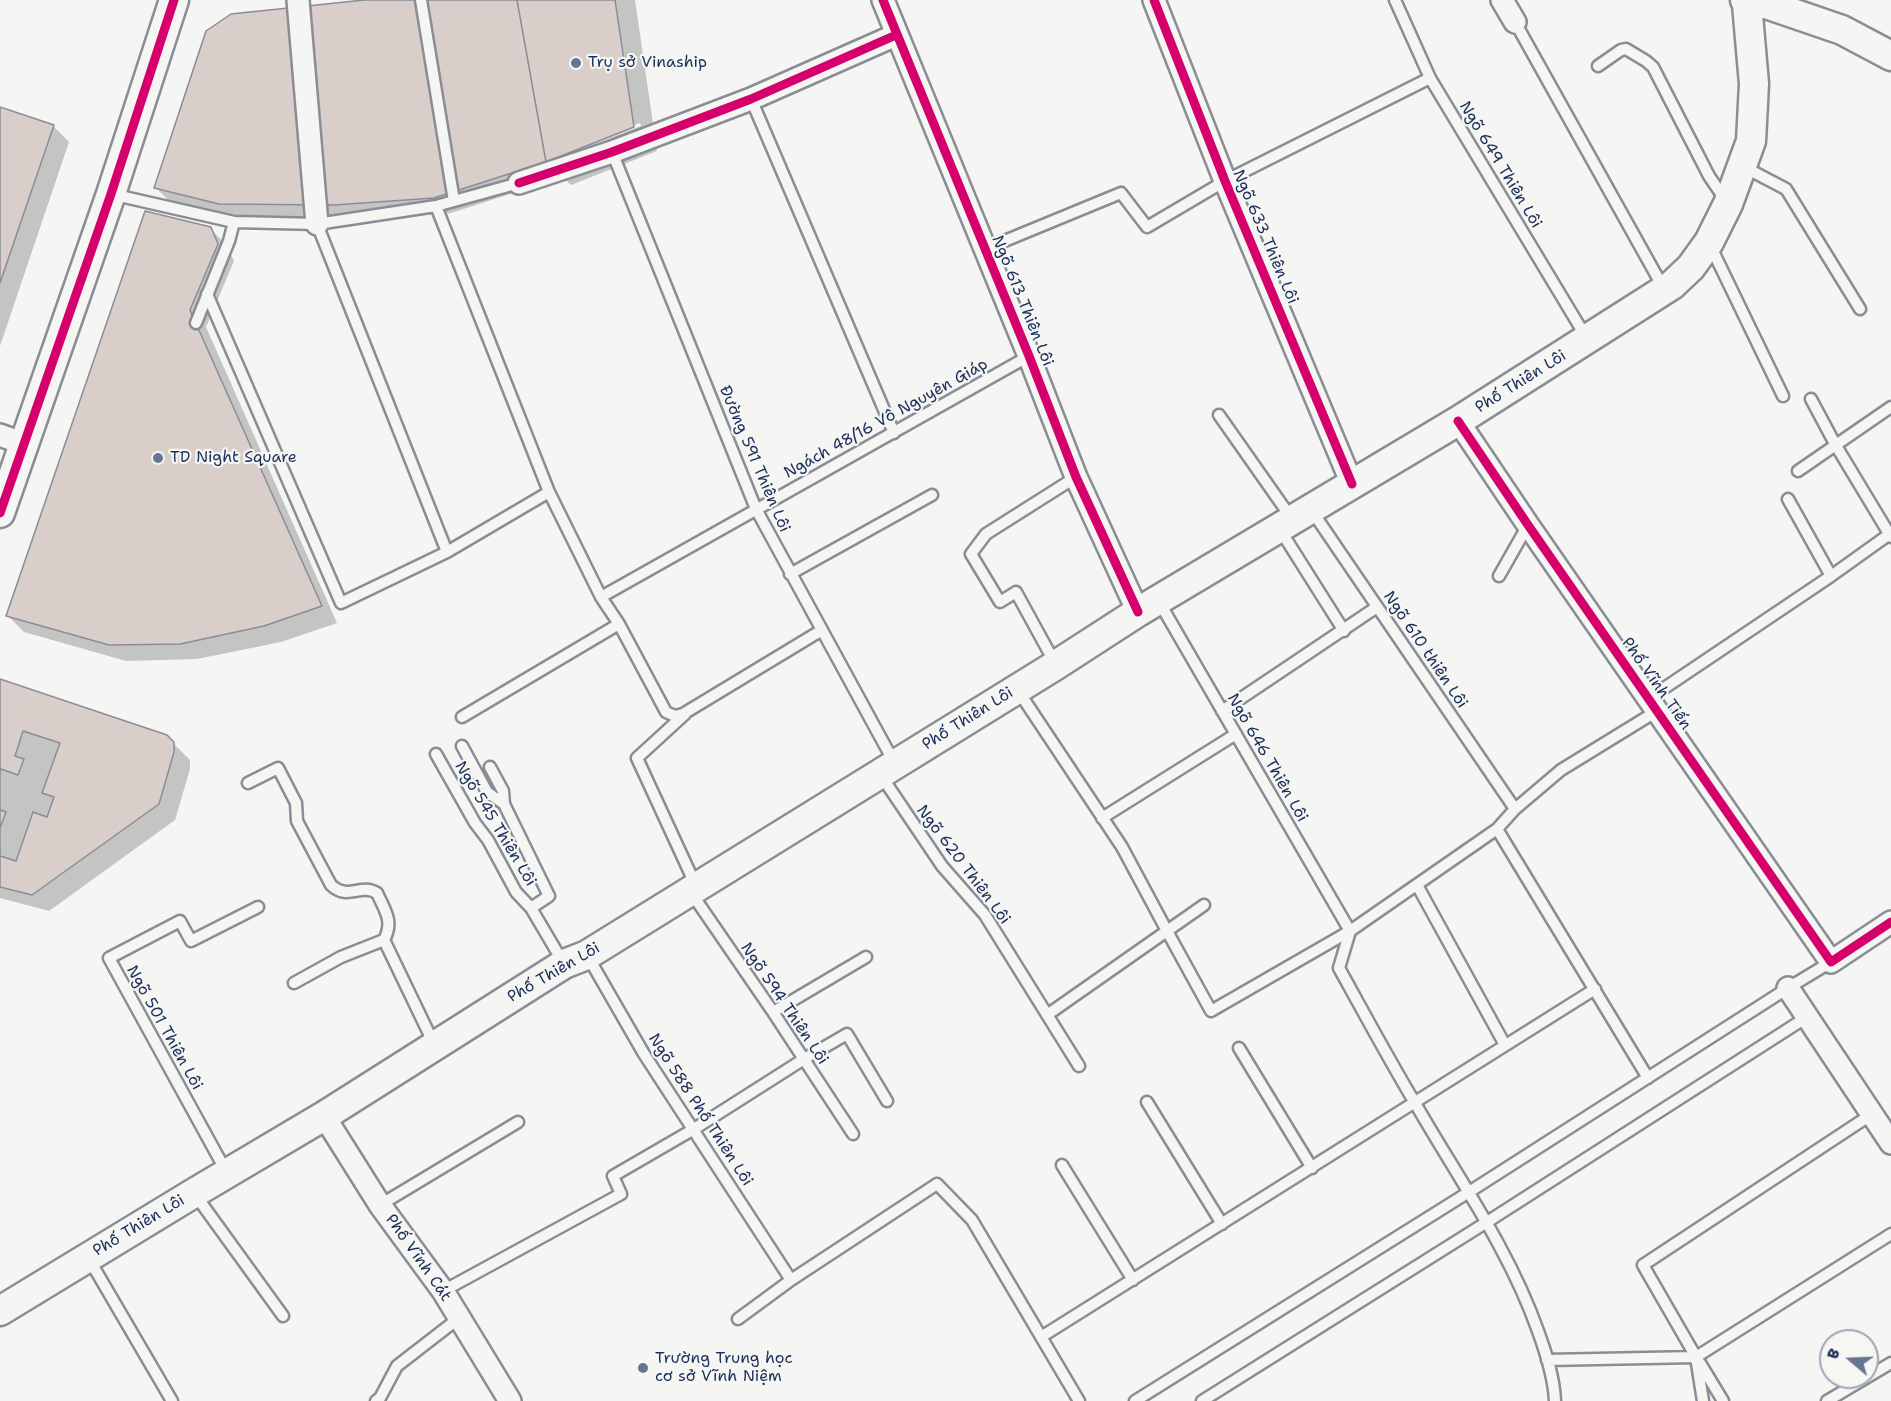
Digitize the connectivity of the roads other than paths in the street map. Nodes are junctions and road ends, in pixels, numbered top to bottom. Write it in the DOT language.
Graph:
graph roads {
  1 [pos="174,0"];
  2 [pos="298,0"];
  3 [pos="421,0"];
  4 [pos="883,0"];
  5 [pos="1154,0"];
  6 [pos="1395,0"];
  7 [pos="1502,0"];
  8 [pos="1757,2"];
  9 [pos="1515,22"];
  10 [pos="896,35"];
  11 [pos="1891,56"];
  12 [pos="1598,66"];
  13 [pos="1430,78"];
  14 [pos="751,99"];
  15 [pos="612,152"];
  16 [pos="1742,165"];
  17 [pos="1225,181"];
  18 [pos="519,183"];
  19 [pos="111,194"];
  20 [pos="454,201"];
  21 [pos="1728,204"];
  22 [pos="436,206"];
  23 [pos="234,222"];
  24 [pos="317,224"];
  25 [pos="1709,242"];
  26 [pos="985,249"];
  27 [pos="1664,290"];
  28 [pos="207,294"];
  29 [pos="1860,309"];
  30 [pos="196,323"];
  31 [pos="1588,340"];
  32 [pos="1029,356"];
  33 [pos="1783,396"];
  34 [pos="1811,399"];
  35 [pos="1891,407"];
  36 [pos="1220,415"];
  37 [pos="1458,422"];
  38 [pos="894,433"];
  39 [pos="12,440"];
  40 [pos="1835,444"];
  41 [pos="1798,471"];
  42 [pos="1076,477"];
  43 [pos="1352,484"];
  44 [pos="549,492"];
  45 [pos="932,495"];
  46 [pos="1788,499"];
  47 [pos="756,509"];
  48 [pos="0,513"];
  49 [pos="1294,519"];
  50 [pos="1528,525"];
  51 [pos="1890,535"];
  52 [pos="447,552"];
  53 [pos="790,574"];
  54 [pos="1499,576"];
  55 [pos="1831,576"];
  56 [pos="601,597"];
  57 [pos="1148,606"];
  58 [pos="1377,608"];
  59 [pos="619,624"];
  60 [pos="822,630"];
  61 [pos="1344,631"];
  62 [pos="1056,665"];
  63 [pos="1017,689"];
  64 [pos="1652,705"];
  65 [pos="688,711"];
  66 [pos="1222,711"];
  67 [pos="462,717"];
  68 [pos="1236,734"];
  69 [pos="462,746"];
  70 [pos="436,754"];
  71 [pos="490,767"];
  72 [pos="888,769"];
  73 [pos="248,783"];
  74 [pos="504,804"];
  75 [pos="1515,809"];
  76 [pos="1102,818"];
  77 [pos="1497,829"];
  78 [pos="1417,885"];
  79 [pos="693,889"];
  80 [pos="1204,905"];
  81 [pos="258,908"];
  82 [pos="531,908"];
  83 [pos="1891,922"];
  84 [pos="1167,931"];
  85 [pos="1350,931"];
  86 [pos="384,940"];
  87 [pos="866,957"];
  88 [pos="575,959"];
  89 [pos="1831,962"];
  90 [pos="294,983"];
  91 [pos="1788,988"];
  92 [pos="1595,989"];
  93 [pos="773,1012"];
  94 [pos="1047,1015"];
  95 [pos="1807,1017"];
  96 [pos="435,1046"];
  97 [pos="1505,1046"];
  98 [pos="1239,1048"];
  99 [pos="804,1059"];
  100 [pos="1079,1066"];
  101 [pos="1648,1078"];
  102 [pos="887,1101"];
  103 [pos="1147,1102"];
  104 [pos="1414,1103"];
  105 [pos="1872,1114"];
  106 [pos="324,1116"];
  107 [pos="518,1122"];
  108 [pos="694,1129"];
  109 [pos="853,1134"];
  110 [pos="1891,1143"];
  111 [pos="1062,1165"];
  112 [pos="1312,1168"];
  113 [pos="227,1173"];
  114 [pos="1469,1192"];
  115 [pos="194,1193"];
  116 [pos="381,1205"];
  117 [pos="1487,1222"];
  118 [pos="1222,1224"];
  119 [pos="1891,1234"];
  120 [pos="88,1258"];
  121 [pos="791,1280"];
  122 [pos="1133,1280"];
  123 [pos="443,1291"];
  124 [pos="0,1311"];
  125 [pos="284,1316"];
  126 [pos="459,1318"];
  127 [pos="738,1319"];
  128 [pos="1041,1337"];
  129 [pos="1696,1357"];
  130 [pos="1547,1360"];
  131 [pos="1891,1363"];
  132 [pos="1208,1399"];
  133 [pos="172,1401"];
  134 [pos="376,1401"];
  135 [pos="510,1401"];
  136 [pos="1079,1401"];
  137 [pos="1135,1401"];
  138 [pos="1555,1401"];
  139 [pos="1703,1401"];
  140 [pos="1723,1401"];
  141 [pos="1827,1401"];
  1 -- 19 [label="main road"];
  2 -- 24 [label="street"];
  3 -- 20 [label="lane"];
  4 -- 10 [label="street, Ngõ 613 Thiên Lôi"];
  5 -- 17 [label="street, Ngõ 633 Thiên Lôi"];
  6 -- 13 [label="lane, Ngõ 649 Thiên Lôi"];
  7 -- 9 [label="street"];
  8 -- 11 [label="main road"];
  8 -- 16 [label="main road, Phố Thiên Lôi"];
  9 -- 27 [label="lane"];
  10 -- 14 [label="street"];
  10 -- 26 [label="street, Ngõ 613 Thiên Lôi"];
  12 -- 21 [label="lane"];
  13 -- 17 [label="lane"];
  13 -- 31 [label="lane, Ngõ 649 Thiên Lôi"];
  14 -- 15 [label="street"];
  14 -- 38 [label="lane"];
  15 -- 18 [label="street"];
  15 -- 47 [label="lane, Đường 591 Thiên Lôi"];
  16 -- 21 [label="main road, Phố Thiên Lôi"];
  16 -- 29 [label="lane"];
  17 -- 26 [label="lane"];
  17 -- 43 [label="street, Ngõ 633 Thiên Lôi"];
  18 -- 20 [label="lane"];
  19 -- 23 [label="lane"];
  19 -- 39 [label="main road"];
  20 -- 22 [label="lane"];
  21 -- 25 [label="main road, Phố Thiên Lôi"];
  22 -- 24 [label="lane"];
  22 -- 44 [label="lane"];
  23 -- 24 [label="lane"];
  23 -- 28 [label="lane"];
  24 -- 52 [label="lane"];
  25 -- 27 [label="main road, Phố Thiên Lôi"];
  25 -- 33 [label="lane"];
  26 -- 32 [label="street, Ngõ 613 Thiên Lôi"];
  27 -- 31 [label="main road, Phố Thiên Lôi"];
  28 -- 30 [label="lane"];
  28 -- 52 [label="lane"];
  31 -- 37 [label="main road, Phố Thiên Lôi"];
  32 -- 38 [label="lane, Ngách 48/16 Vô Nguyên Giáp"];
  32 -- 42 [label="street, Ngõ 613 Thiên Lôi"];
  34 -- 40 [label="lane"];
  35 -- 40 [label="lane"];
  36 -- 49 [label="lane"];
  37 -- 43 [label="main road, Phố Thiên Lôi"];
  37 -- 50 [label="street, Phố Vĩnh Tiến"];
  38 -- 47 [label="lane, Ngách 48/16 Vô Nguyên Giáp"];
  39 -- 48 [label="main road"];
  40 -- 41 [label="lane"];
  40 -- 51 [label="lane"];
  42 -- 57 [label="street, Ngõ 613 Thiên Lôi"];
  42 -- 62 [label="lane"];
  43 -- 49 [label="main road, Phố Thiên Lôi"];
  44 -- 52 [label="lane"];
  44 -- 56 [label="lane"];
  45 -- 53 [label="lane"];
  46 -- 55 [label="lane"];
  47 -- 53 [label="lane, Đường 591 Thiên Lôi"];
  47 -- 56 [label="lane, Ngách 48/16 Vô Nguyên Giáp"];
  49 -- 57 [label="main road, Phố Thiên Lôi"];
  49 -- 58 [label="lane, Ngõ 610 thiên Lôi"];
  49 -- 61 [label="lane"];
  50 -- 54 [label="lane"];
  50 -- 64 [label="street, Phố Vĩnh Tiến"];
  51 -- 55 [label="lane"];
  53 -- 60 [label="lane, Đường 591 Thiên Lôi"];
  55 -- 64 [label="lane"];
  56 -- 59 [label="lane"];
  57 -- 62 [label="main road, Phố Thiên Lôi"];
  57 -- 66 [label="lane, Ngõ 646 Thiên Lôi"];
  58 -- 61 [label="lane"];
  58 -- 75 [label="lane, Ngõ 610 thiên Lôi"];
  59 -- 65 [label="lane"];
  59 -- 67 [label="lane"];
  60 -- 65 [label="lane"];
  60 -- 72 [label="lane, Đường 591 Thiên Lôi"];
  61 -- 66 [label="lane"];
  62 -- 63 [label="main road, Phố Thiên Lôi"];
  63 -- 72 [label="main road, Phố Thiên Lôi"];
  63 -- 76 [label="lane"];
  64 -- 75 [label="lane"];
  64 -- 89 [label="street, Phố Vĩnh Tiến"];
  65 -- 79 [label="lane, Ngõ 594 Thiên Lôi"];
  66 -- 68 [label="lane, Ngõ 646 Thiên Lôi"];
  68 -- 76 [label="lane"];
  68 -- 85 [label="lane, Ngõ 646 Thiên Lôi"];
  69 -- 74 [label="lane, Ngõ 545 Thiên Lôi"];
  70 -- 82 [label="lane, Ngõ 545 Thiên Lôi"];
  71 -- 74 [label="lane"];
  72 -- 79 [label="main road, Phố Thiên Lôi"];
  72 -- 94 [label="lane, Ngõ 620 Thiên Lôi"];
  73 -- 86 [label="lane"];
  74 -- 82 [label="lane, Ngõ 545 Thiên Lôi"];
  75 -- 77 [label="lane"];
  76 -- 84 [label="lane"];
  77 -- 78 [label="lane"];
  77 -- 92 [label="lane"];
  78 -- 85 [label="lane"];
  78 -- 97 [label="lane"];
  79 -- 88 [label="main road, Phố Thiên Lôi"];
  79 -- 93 [label="lane, Ngõ 594 Thiên Lôi"];
  80 -- 84 [label="lane"];
  81 -- 113 [label="lane, Ngõ 501 Thiên Lôi"];
  82 -- 88 [label="lane, Ngõ 545 Thiên Lôi"];
  83 -- 89 [label="street"];
  84 -- 85 [label="lane"];
  84 -- 94 [label="lane"];
  85 -- 104 [label="lane"];
  86 -- 90 [label="lane"];
  86 -- 96 [label="lane"];
  87 -- 93 [label="lane"];
  88 -- 96 [label="main road, Phố Thiên Lôi"];
  88 -- 108 [label="lane, Ngõ 588 Phố Thiên Lôi"];
  89 -- 91 [label="lane"];
  91 -- 95 [label="street"];
  91 -- 101 [label="lane"];
  92 -- 97 [label="lane"];
  92 -- 101 [label="lane"];
  93 -- 99 [label="lane, Ngõ 594 Thiên Lôi"];
  94 -- 100 [label="lane, Ngõ 620 Thiên Lôi"];
  95 -- 105 [label="street"];
  95 -- 117 [label="lane"];
  96 -- 106 [label="main road, Phố Thiên Lôi"];
  97 -- 104 [label="lane"];
  98 -- 112 [label="lane"];
  99 -- 102 [label="lane"];
  99 -- 108 [label="lane"];
  99 -- 109 [label="lane, Ngõ 594 Thiên Lôi"];
  101 -- 114 [label="lane"];
  103 -- 118 [label="lane"];
  104 -- 112 [label="lane"];
  104 -- 114 [label="lane"];
  105 -- 110 [label="street"];
  105 -- 129 [label="lane"];
  106 -- 113 [label="main road, Phố Thiên Lôi"];
  106 -- 116 [label="street, Phố Vĩnh Cát"];
  107 -- 116 [label="lane"];
  108 -- 121 [label="lane, Ngõ 588 Phố Thiên Lôi"];
  108 -- 123 [label="lane"];
  111 -- 122 [label="lane"];
  112 -- 118 [label="lane"];
  113 -- 115 [label="main road, Phố Thiên Lôi"];
  114 -- 117 [label="lane"];
  114 -- 137 [label="lane"];
  115 -- 120 [label="main road, Phố Thiên Lôi"];
  115 -- 125 [label="lane"];
  116 -- 123 [label="street, Phố Vĩnh Cát"];
  117 -- 130 [label="lane"];
  117 -- 132 [label="lane"];
  118 -- 122 [label="lane"];
  119 -- 129 [label="lane"];
  120 -- 124 [label="main road, Phố Thiên Lôi"];
  120 -- 133 [label="lane"];
  121 -- 127 [label="lane"];
  121 -- 128 [label="lane"];
  122 -- 128 [label="lane"];
  123 -- 126 [label="street, Phố Vĩnh Cát"];
  126 -- 134 [label="lane"];
  126 -- 135 [label="street, Phố Vĩnh Cát"];
  128 -- 136 [label="lane"];
  129 -- 130 [label="lane"];
  129 -- 139 [label="lane"];
  129 -- 140 [label="lane"];
  130 -- 138 [label="lane"];
  131 -- 141 [label="lane"];
}
